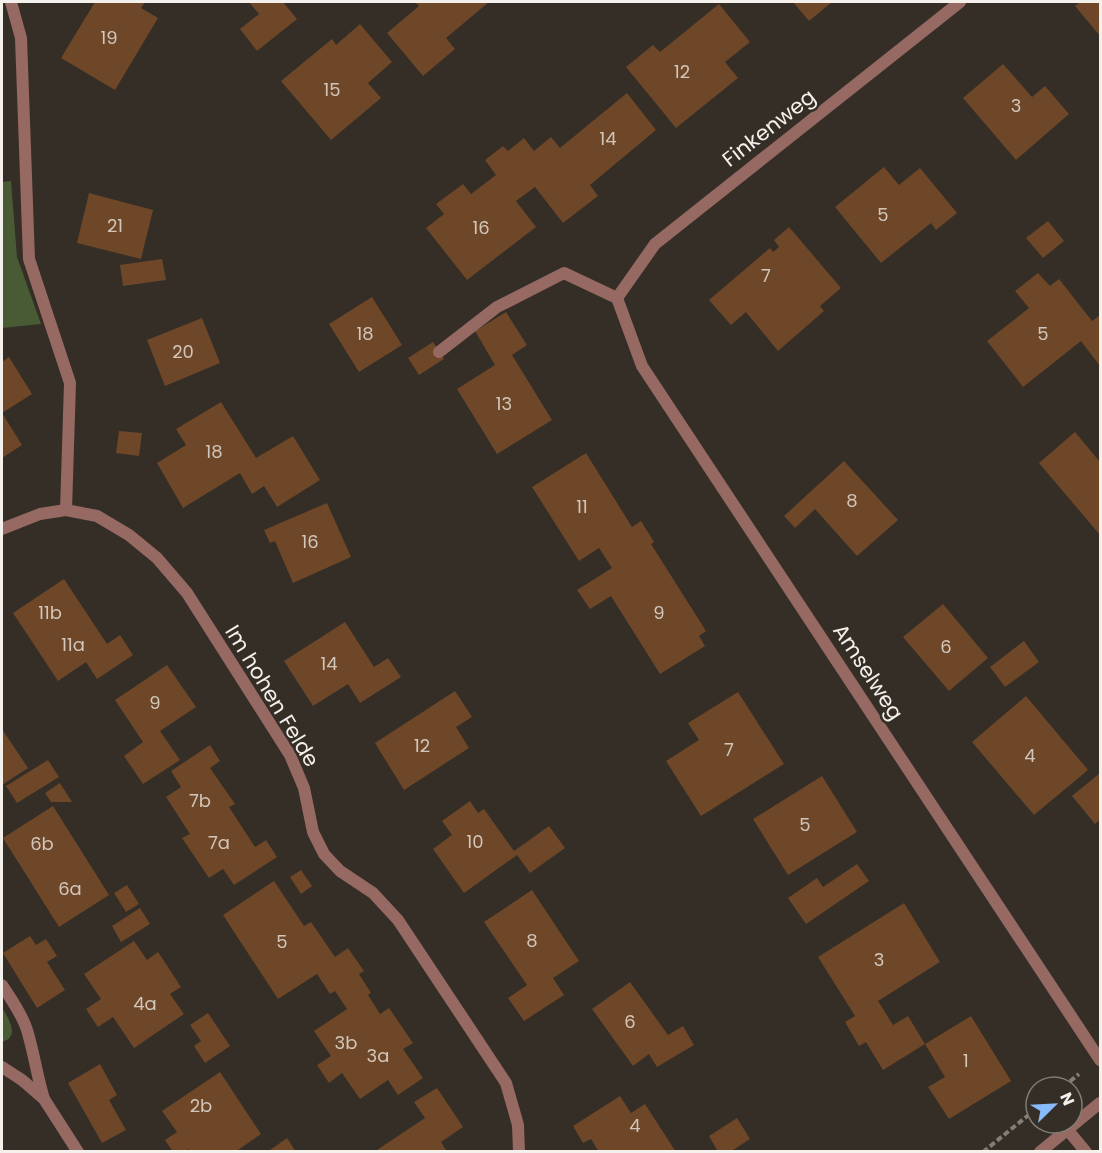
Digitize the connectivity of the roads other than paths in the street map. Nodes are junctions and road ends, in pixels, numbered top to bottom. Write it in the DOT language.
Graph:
graph roads {
  1 [pos="11,2"];
  2 [pos="960,2"];
  3 [pos="617,298"];
  4 [pos="439,351"];
  5 [pos="66,510"];
  6 [pos="2,529"];
  7 [pos="2,985"];
  8 [pos="1101,1060"];
  9 [pos="2,1067"];
  10 [pos="44,1099"];
  11 [pos="1101,1103"];
  12 [pos="1084,1116"];
  13 [pos="1060,1135"];
  14 [pos="1072,1135"];
  15 [pos="78,1152"];
  16 [pos="519,1152"];
  17 [pos="1040,1152"];
  18 [pos="1086,1152"];
  1 -- 5 [label="street"];
  2 -- 3 [label="street, Finkenweg"];
  3 -- 4 [label="street"];
  3 -- 8 [label="street, Amselweg"];
  5 -- 6 [label="street, Im hohen Felde"];
  5 -- 16 [label="street, Im hohen Felde"];
  7 -- 10 [label="street"];
  9 -- 10 [label="street"];
  10 -- 15 [label="street"];
  11 -- 12 [label="street"];
  13 -- 17 [label="street"];
  14 -- 18 [label="street"];
}
